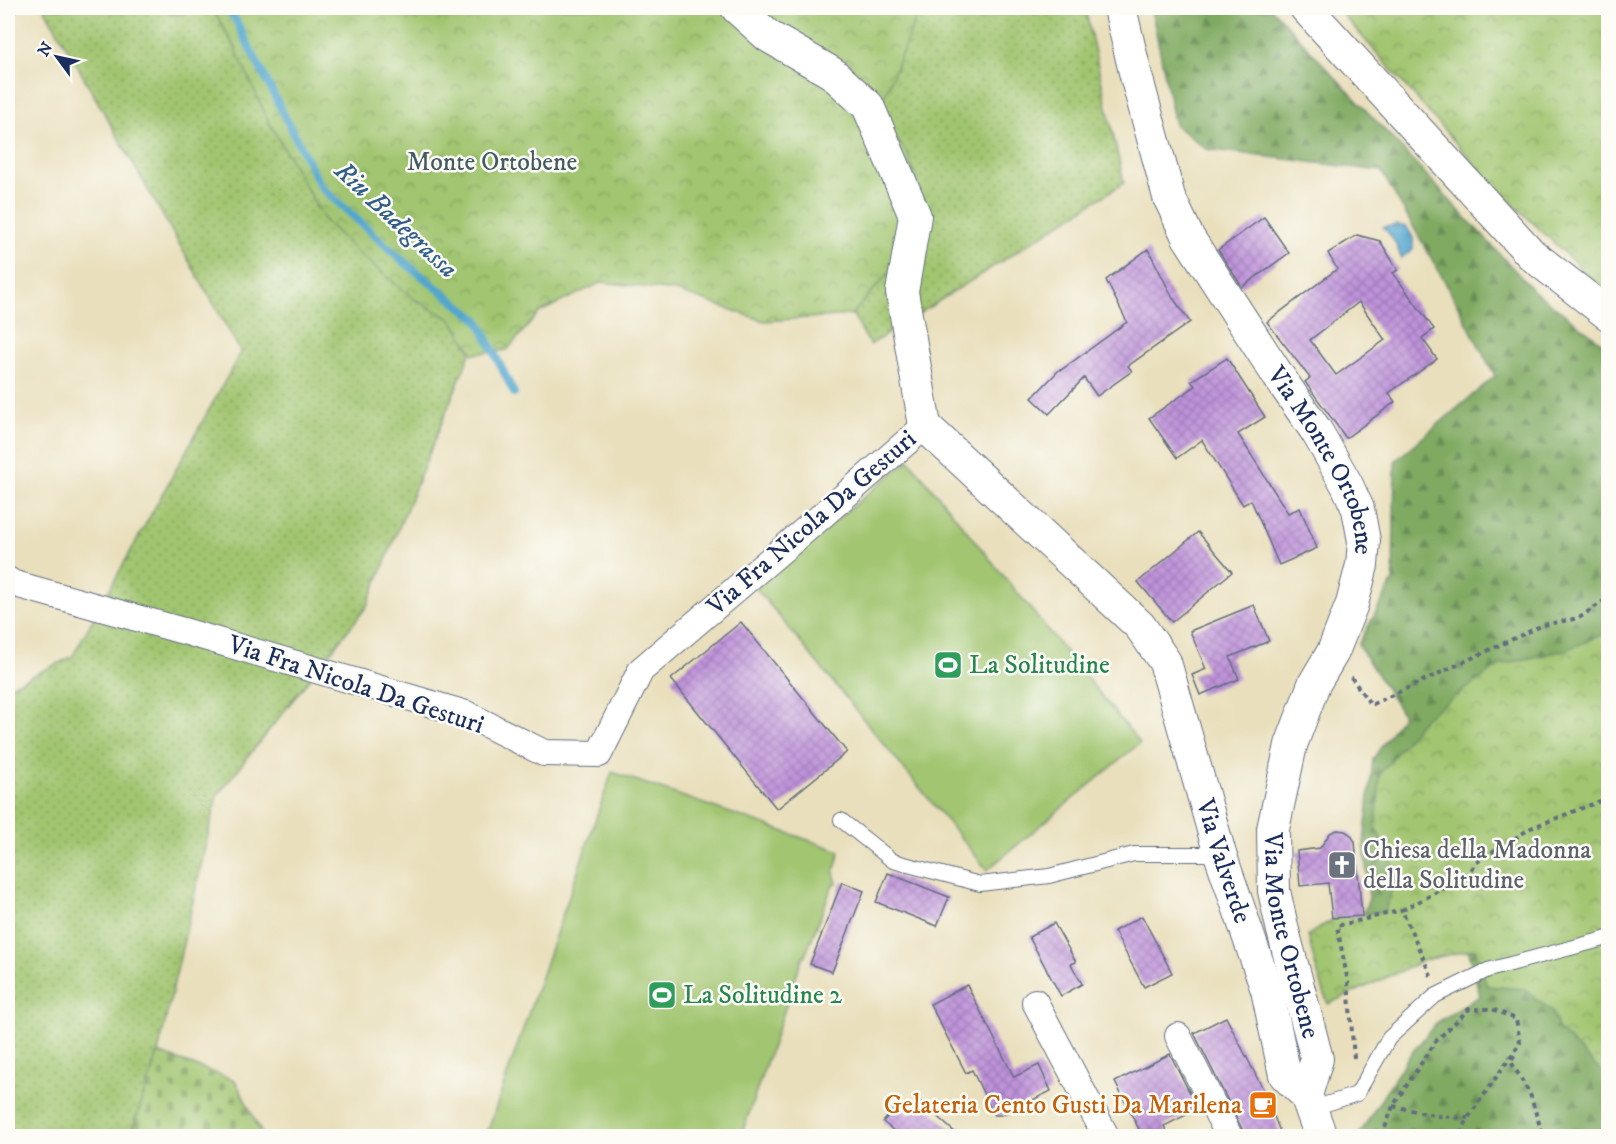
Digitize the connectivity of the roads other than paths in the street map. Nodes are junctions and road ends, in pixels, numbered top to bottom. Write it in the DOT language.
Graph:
graph roads {
  1 [pos="737,8"];
  2 [pos="1120,8"];
  3 [pos="1306,8"];
  4 [pos="1608,314"];
  5 [pos="925,426"];
  6 [pos="8,580"];
  7 [pos="841,820"];
  8 [pos="1220,854"];
  9 [pos="1608,938"];
  10 [pos="1035,1002"];
  11 [pos="1178,1036"];
  12 [pos="1312,1114"];
  13 [pos="1106,1137"];
  14 [pos="1229,1137"];
  1 -- 5 [label="street"];
  2 -- 12 [label="street, Via Monte Ortobene"];
  3 -- 4 [label="street"];
  5 -- 6 [label="street, Via Fra Nicola Da Gesturi"];
  5 -- 8 [label="street, Via Valverde"];
  7 -- 8 [label="lane"];
  8 -- 12 [label="street, Via Valverde"];
  9 -- 12 [label="lane"];
  10 -- 13 [label="street"];
  11 -- 14 [label="street"];
}
